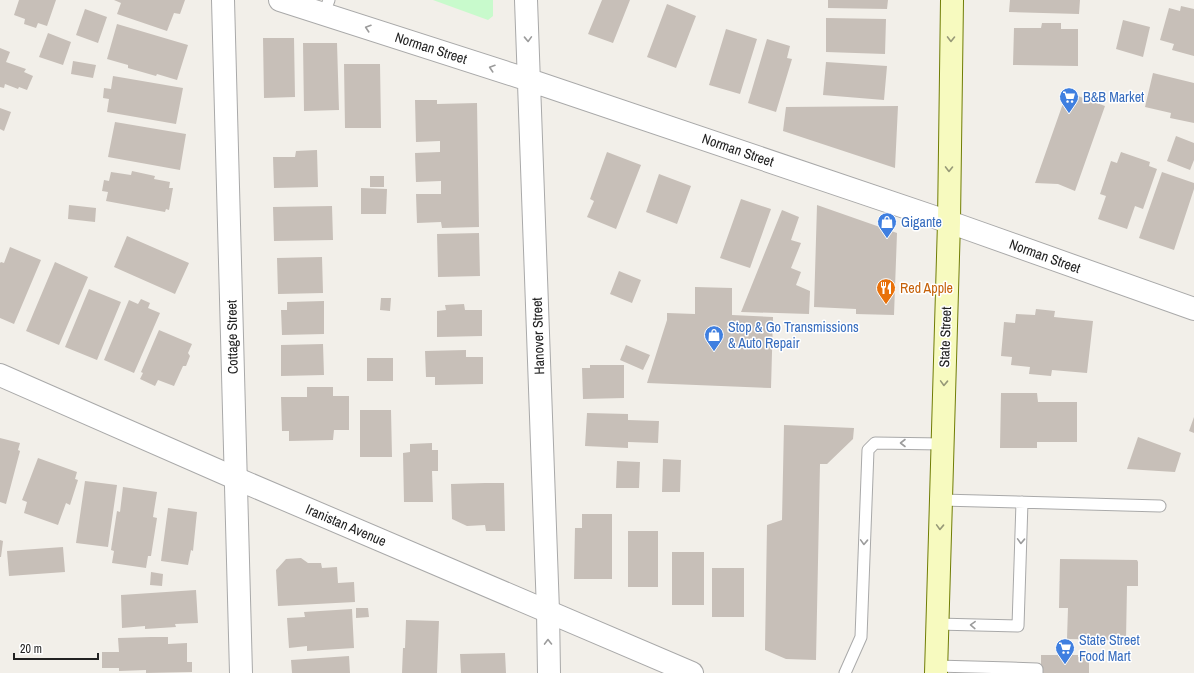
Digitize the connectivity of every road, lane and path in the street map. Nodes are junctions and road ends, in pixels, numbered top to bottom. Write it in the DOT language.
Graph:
graph roads {
  1 [pos="224,0"];
  2 [pos="280,0"];
  3 [pos="526,0"];
  4 [pos="952,0"];
  5 [pos="326,7"];
  6 [pos="529,80"];
  7 [pos="949,222"];
  8 [pos="1194,309"];
  9 [pos="0,375"];
  10 [pos="942,444"];
  11 [pos="235,478"];
  12 [pos="941,500"];
  13 [pos="1022,502"];
  14 [pos="1160,506"];
  15 [pos="548,611"];
  16 [pos="937,624"];
  17 [pos="936,670"];
  18 [pos="982,670"];
  19 [pos="1011,671"];
  20 [pos="241,673"];
  21 [pos="549,673"];
  22 [pos="692,673"];
  23 [pos="845,673"];
  24 [pos="1037,673"];
  1 -- 11 [label="street, Cottage Street"];
  2 -- 5 [label="street, Norman Street"];
  3 -- 6 [label="street, Hanover Street, one-way"];
  4 -- 7 [label="main road, State Street, one-way"];
  6 -- 5 [label="street, Norman Street, one-way"];
  6 -- 7 [label="street, Norman Street"];
  6 -- 15 [label="street, Hanover Street"];
  7 -- 8 [label="street, Norman Street"];
  7 -- 10 [label="main road, State Street, one-way"];
  9 -- 11 [label="street, Iranistan Avenue"];
  10 -- 12 [label="main road, State Street"];
  10 -- 23 [label="lane, one-way"];
  11 -- 15 [label="street, Iranistan Avenue"];
  11 -- 20 [label="street, Cottage Street"];
  12 -- 13 [label="lane"];
  12 -- 16 [label="main road, State Street, one-way"];
  13 -- 14 [label="lane"];
  13 -- 16 [label="lane, one-way"];
  21 -- 15 [label="street, Hanover Street, one-way"];
  15 -- 22 [label="street, Iranistan Avenue"];
  16 -- 17 [label="main road, State Street"];
  17 -- 18 [label="lane"];
  18 -- 19 [label="lane"];
  19 -- 24 [label="lane"];
}
